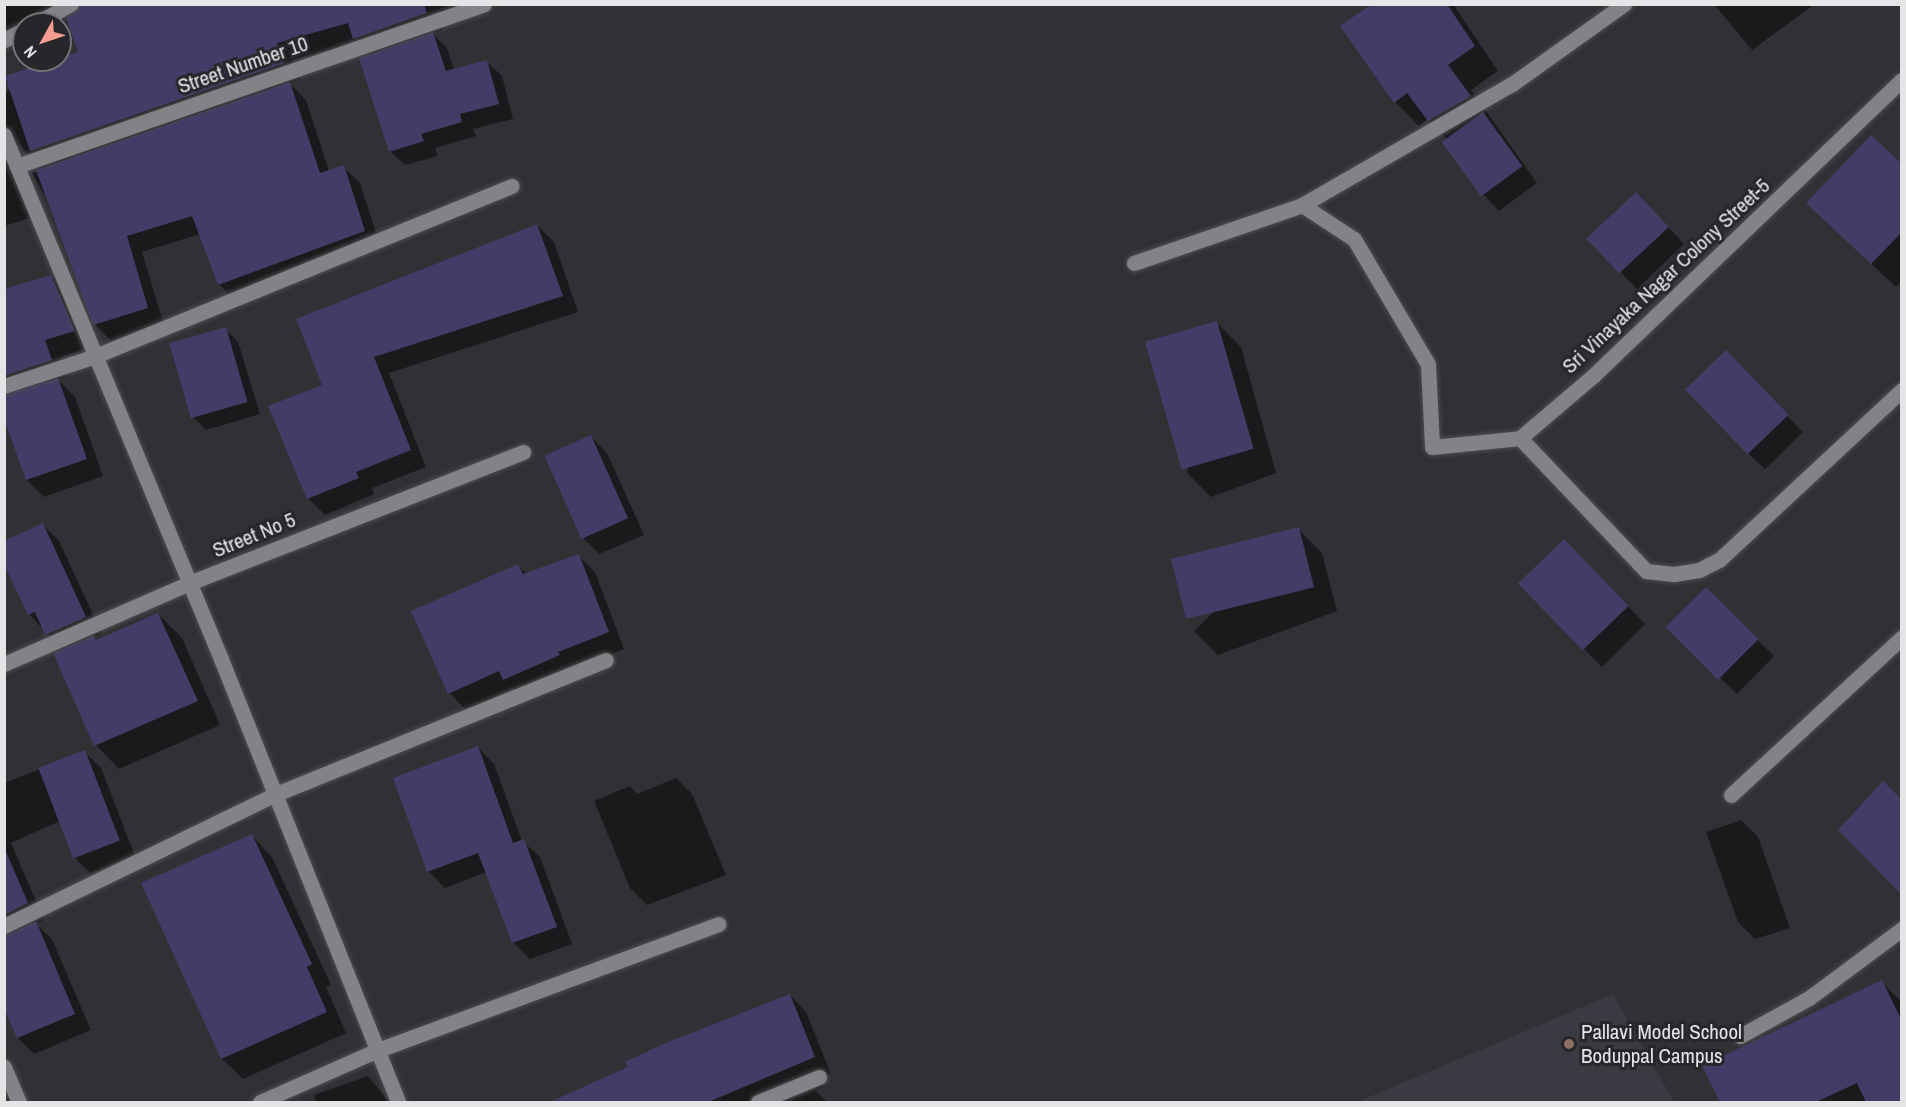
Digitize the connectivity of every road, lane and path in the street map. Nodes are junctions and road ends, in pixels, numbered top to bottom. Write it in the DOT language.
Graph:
graph roads {
  1 [pos="71,4"];
  2 [pos="484,4"];
  3 [pos="1624,4"];
  4 [pos="57,12"];
  5 [pos="1902,80"];
  6 [pos="4,135"];
  7 [pos="17,166"];
  8 [pos="512,186"];
  9 [pos="1302,206"];
  10 [pos="1134,263"];
  11 [pos="94,356"];
  12 [pos="4,386"];
  13 [pos="1902,390"];
  14 [pos="1520,438"];
  15 [pos="523,452"];
  16 [pos="189,583"];
  17 [pos="1902,637"];
  18 [pos="606,660"];
  19 [pos="4,664"];
  20 [pos="276,794"];
  21 [pos="1731,795"];
  22 [pos="718,924"];
  23 [pos="4,926"];
  24 [pos="1899,931"];
  25 [pos="1740,1036"];
  26 [pos="378,1050"];
  27 [pos="4,1067"];
  28 [pos="819,1077"];
  29 [pos="15,1101"];
  30 [pos="260,1102"];
  31 [pos="398,1102"];
  32 [pos="758,1102"];
  1 -- 4 [label="street"];
  2 -- 7 [label="street, Street Number 10"];
  3 -- 9 [label="street"];
  5 -- 14 [label="street, Sri Vinayaka Nagar Colony Street-5"];
  6 -- 7 [label="street"];
  7 -- 11 [label="street"];
  8 -- 11 [label="street"];
  9 -- 10 [label="street"];
  9 -- 14 [label="street"];
  11 -- 12 [label="street"];
  11 -- 16 [label="street"];
  13 -- 14 [label="street"];
  15 -- 16 [label="street, Street No 5"];
  16 -- 19 [label="street, Street No 5"];
  16 -- 20 [label="street"];
  17 -- 21 [label="street"];
  18 -- 20 [label="street"];
  20 -- 23 [label="street"];
  20 -- 26 [label="street"];
  22 -- 26 [label="street"];
  24 -- 25 [label="street"];
  26 -- 30 [label="street"];
  26 -- 31 [label="street"];
  27 -- 29 [label="street"];
  28 -- 32 [label="street"];
}
